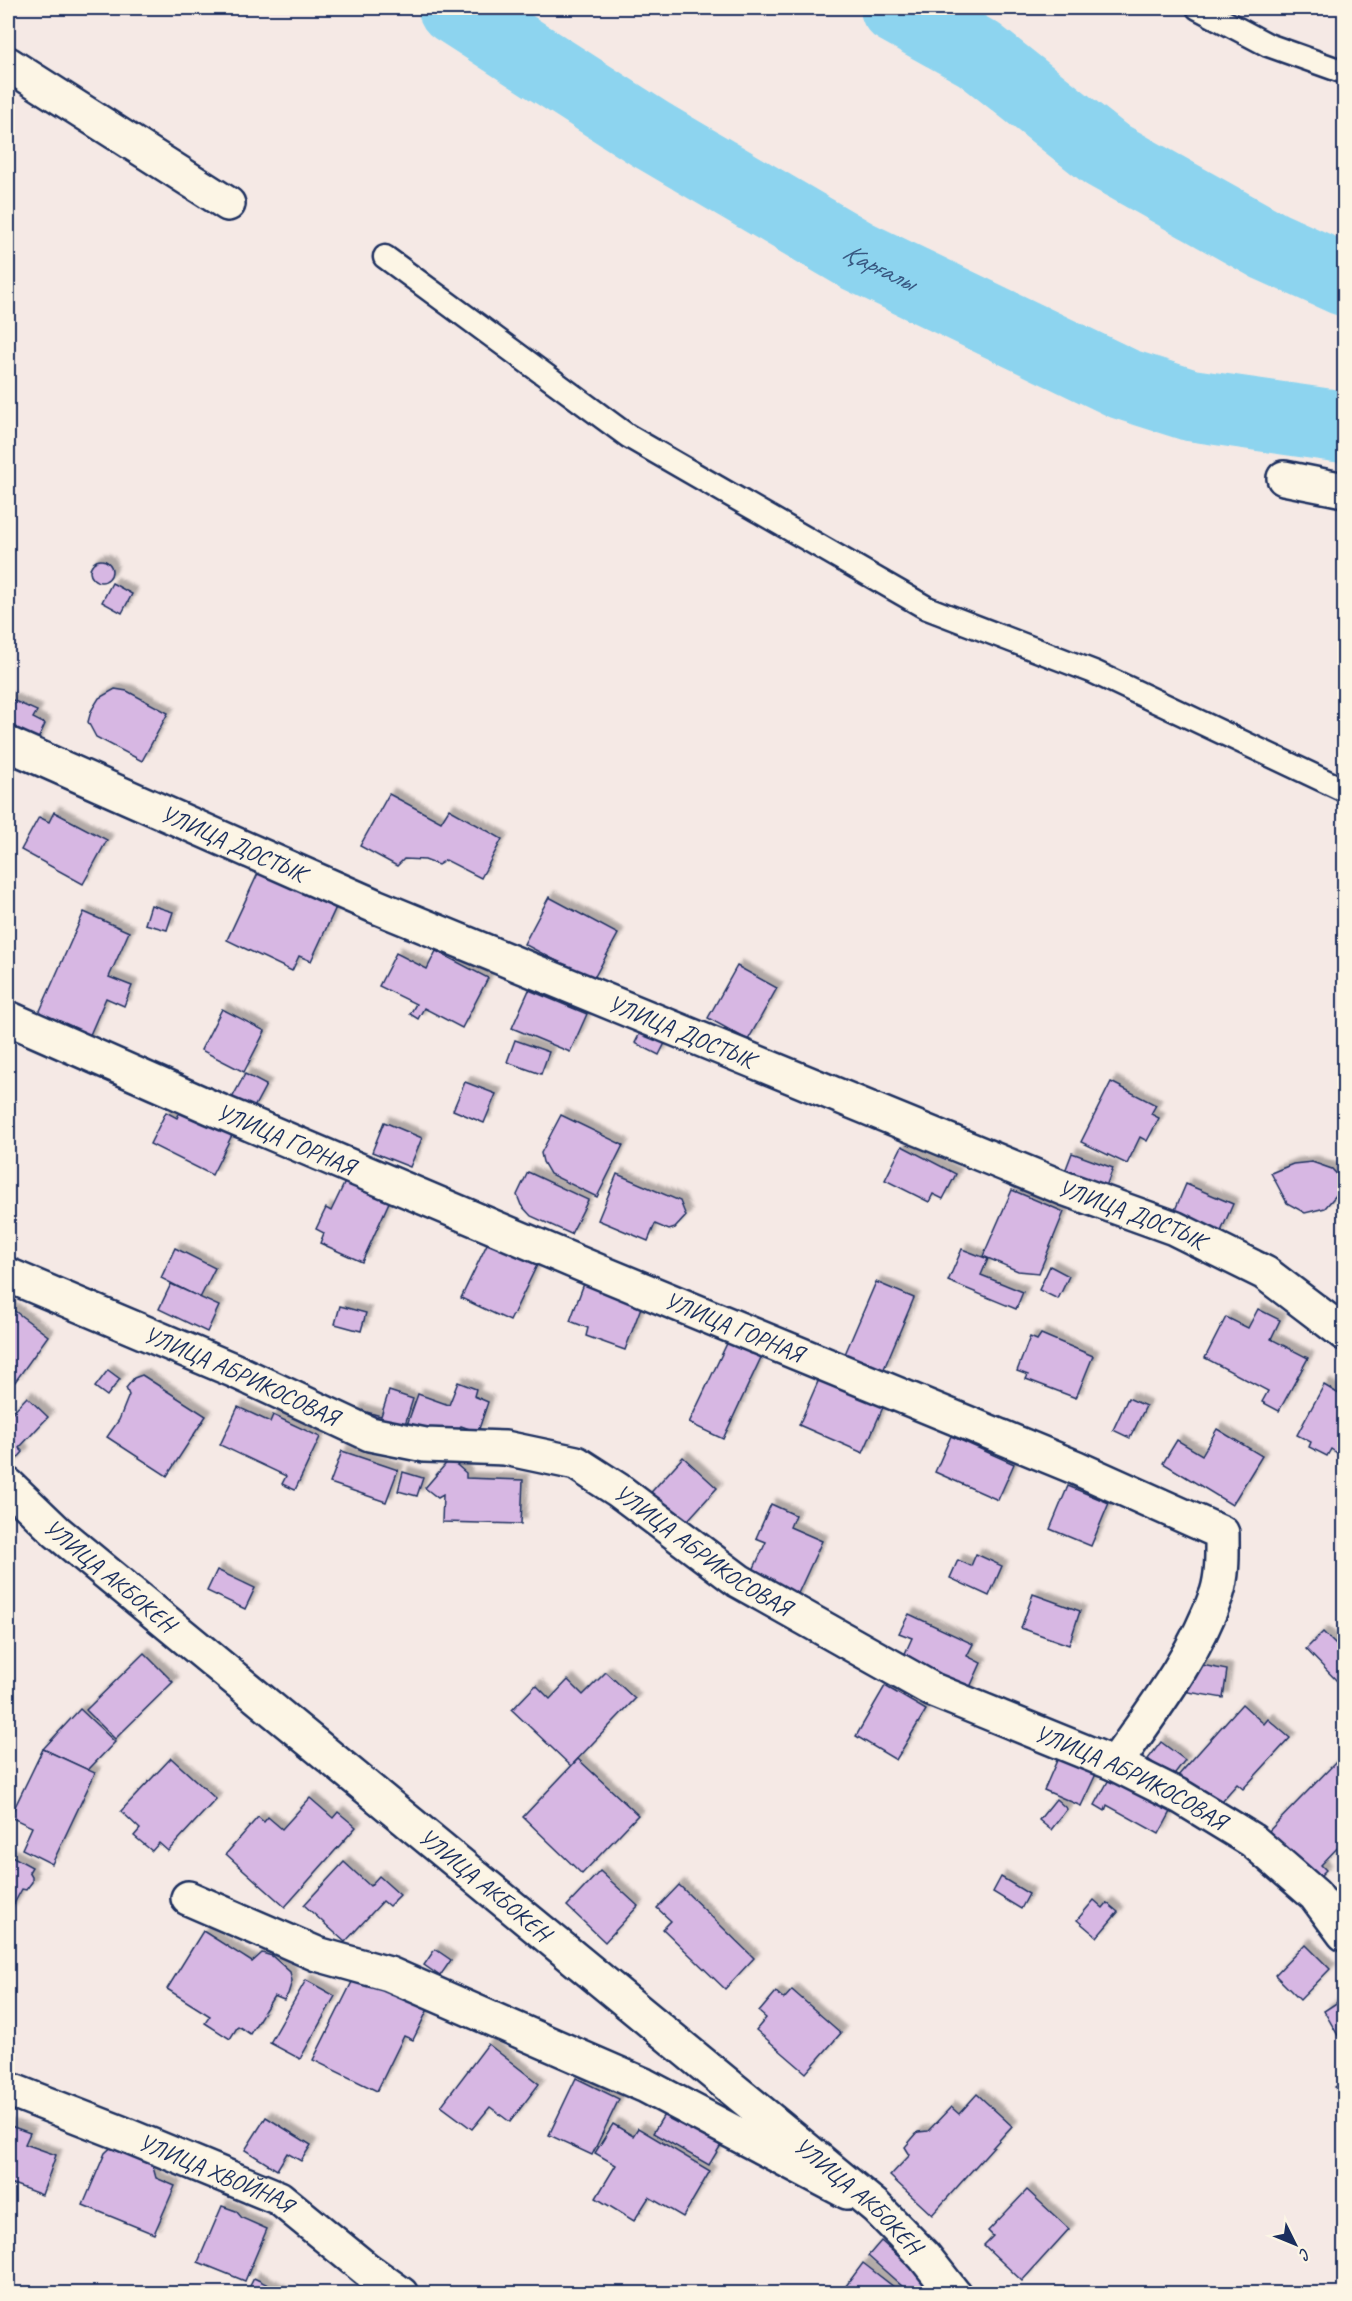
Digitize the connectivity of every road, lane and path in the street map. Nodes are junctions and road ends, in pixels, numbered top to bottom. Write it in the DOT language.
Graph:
graph roads {
  1 [pos="1198,8"];
  2 [pos="8,64"];
  3 [pos="1344,72"];
  4 [pos="228,204"];
  5 [pos="385,257"];
  6 [pos="1284,478"];
  7 [pos="1344,490"];
  8 [pos="8,744"];
  9 [pos="1344,790"];
  10 [pos="8,1018"];
  11 [pos="8,1275"];
  12 [pos="1344,1333"];
  13 [pos="8,1485"];
  14 [pos="1115,1764"];
  15 [pos="188,1898"];
  16 [pos="1344,1934"];
  17 [pos="8,2089"];
  18 [pos="876,2206"];
  19 [pos="401,2294"];
  20 [pos="954,2294"];
  1 -- 3 [label="lane"];
  2 -- 4 [label="street"];
  5 -- 9 [label="lane"];
  6 -- 7 [label="street"];
  8 -- 12 [label="street, УЛИЦА ДОСТЫК"];
  10 -- 14 [label="street, УЛИЦА ГОРНАЯ"];
  11 -- 14 [label="street, УЛИЦА АБРИКОСОВАЯ"];
  13 -- 18 [label="street, УЛИЦА АКБОКЕН"];
  14 -- 16 [label="street, УЛИЦА АБРИКОСОВАЯ"];
  15 -- 18 [label="street"];
  17 -- 19 [label="street, УЛИЦА ХВОЙНАЯ"];
  18 -- 20 [label="street, УЛИЦА АКБОКЕН"];
}
